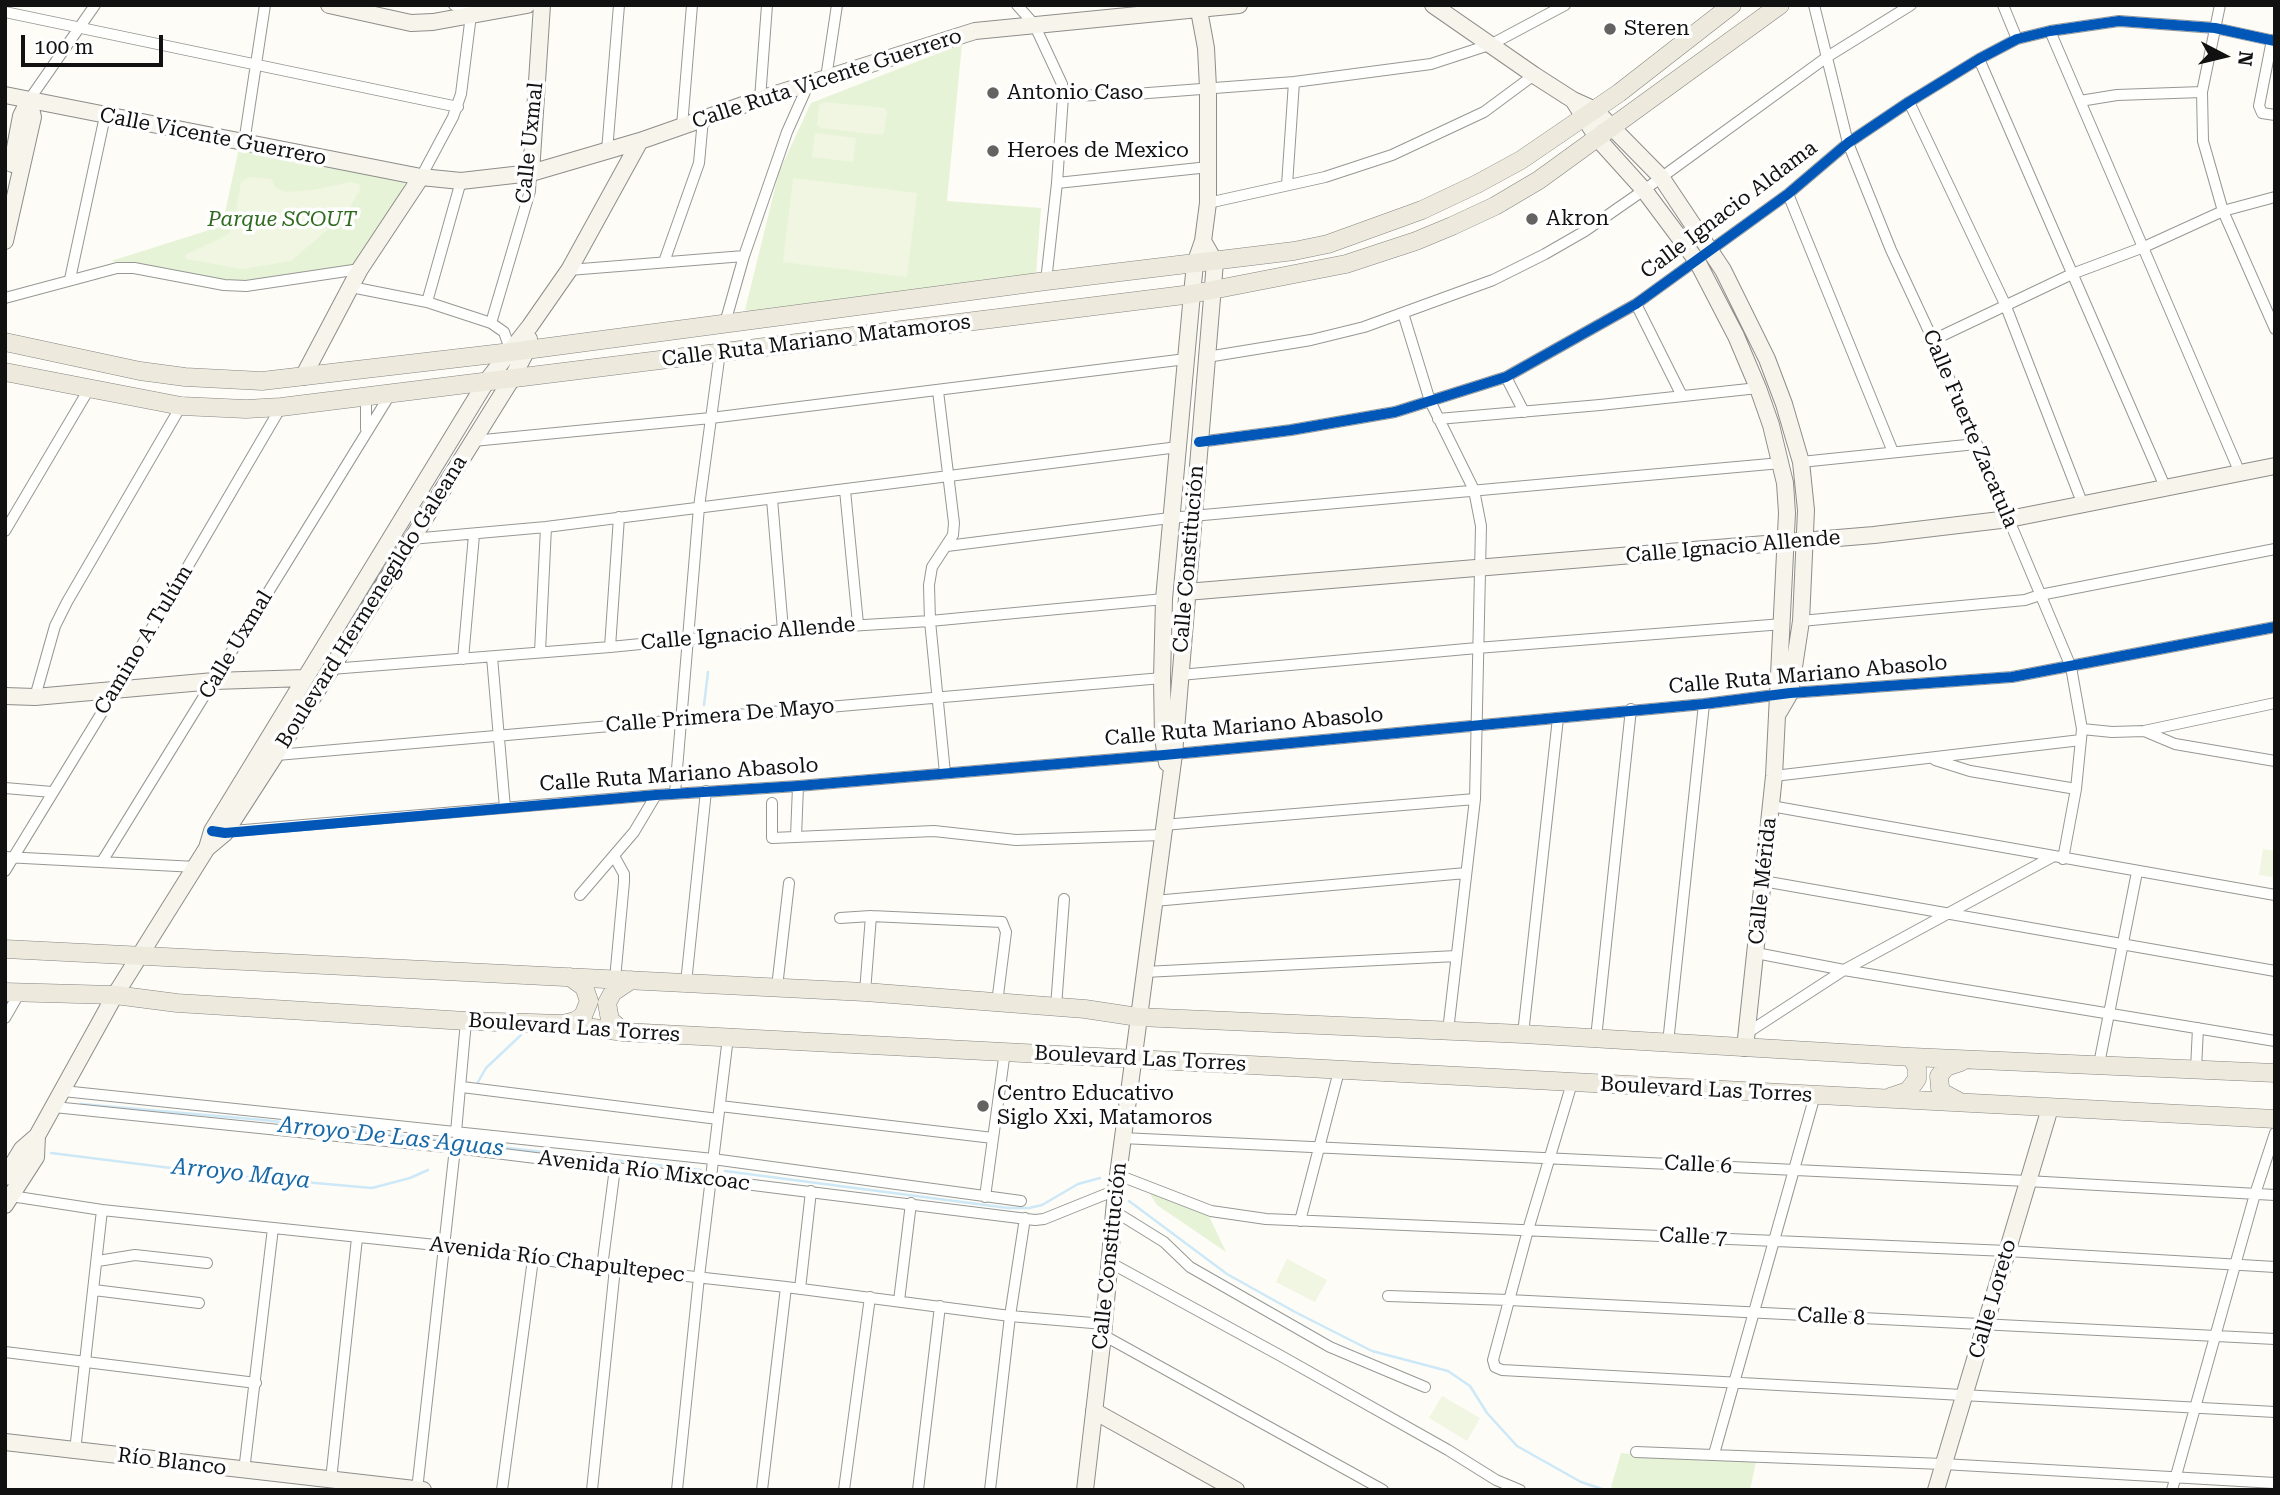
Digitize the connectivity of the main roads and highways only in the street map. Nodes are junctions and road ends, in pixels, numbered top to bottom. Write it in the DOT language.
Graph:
graph roads {
  1 [pos="328,5"];
  2 [pos="527,5"];
  3 [pos="542,5"];
  4 [pos="1239,5"];
  5 [pos="1433,5"];
  6 [pos="1732,5"];
  7 [pos="1780,5"];
  8 [pos="1199,7"];
  9 [pos="1116,11"];
  10 [pos="5,95"];
  11 [pos="29,100"];
  12 [pos="1589,114"];
  13 [pos="1605,134"];
  14 [pos="640,141"];
  15 [pos="531,173"];
  16 [pos="421,177"];
  17 [pos="5,200"];
  18 [pos="5,241"];
  19 [pos="1203,241"];
  20 [pos="1215,262"];
  21 [pos="1195,264"];
  22 [pos="1213,290"];
  23 [pos="1192,294"];
  24 [pos="5,342"];
  25 [pos="519,351"];
  26 [pos="5,372"];
  27 [pos="303,377"];
  28 [pos="511,380"];
  29 [pos="486,382"];
  30 [pos="2275,466"];
  31 [pos="1786,541"];
  32 [pos="1805,541"];
  33 [pos="1186,592"];
  34 [pos="305,678"];
  35 [pos="1784,694"];
  36 [pos="5,696"];
  37 [pos="1169,755"];
  38 [pos="218,832"];
  39 [pos="5,949"];
  40 [pos="140,955"];
  41 [pos="570,977"];
  42 [pos="623,980"];
  43 [pos="13,992"];
  44 [pos="115,995"];
  45 [pos="1138,1017"];
  46 [pos="563,1024"];
  47 [pos="624,1032"];
  48 [pos="1746,1041"];
  49 [pos="1911,1057"];
  50 [pos="1132,1058"];
  51 [pos="1971,1059"];
  52 [pos="2275,1073"];
  53 [pos="1880,1098"];
  54 [pos="1966,1103"];
  55 [pos="2050,1108"];
  56 [pos="2275,1119"];
  57 [pos="37,1136"];
  58 [pos="5,1177"];
  59 [pos="8,1201"];
  60 [pos="1094,1411"];
  61 [pos="5,1442"];
  62 [pos="417,1489"];
  63 [pos="423,1490"];
  64 [pos="1085,1490"];
  65 [pos="1236,1490"];
  66 [pos="1936,1490"];
  1 -- 2 [label="main road"];
  3 -- 15 [label="main road, Calle Uxmal"];
  4 -- 8 [label="main road, Calle Ruta Vicente Guerrero"];
  5 -- 12 [label="main road"];
  6 -- 12 [label="main road, Calle Ruta Mariano Matamoros"];
  7 -- 13 [label="main road, Calle Ruta Mariano Matamoros"];
  8 -- 9 [label="main road, Calle Ruta Vicente Guerrero"];
  8 -- 19 [label="main road, Calle Constitución"];
  9 -- 14 [label="main road, Calle Ruta Vicente Guerrero"];
  10 -- 11 [label="main road, Calle Vicente Guerrero"];
  11 -- 16 [label="main road, Calle Vicente Guerrero"];
  11 -- 17 [label="main road"];
  11 -- 18 [label="main road"];
  12 -- 13 [label="main road"];
  12 -- 20 [label="main road, Calle Ruta Mariano Matamoros"];
  13 -- 22 [label="main road, Calle Ruta Mariano Matamoros"];
  13 -- 31 [label="main road"];
  13 -- 32 [label="main road"];
  14 -- 15 [label="main road, Calle Ruta Vicente Guerrero"];
  14 -- 25 [label="main road"];
  15 -- 16 [label="main road, Calle Ruta Vicente Guerrero"];
  16 -- 27 [label="main road"];
  19 -- 20 [label="main road"];
  19 -- 21 [label="main road, Calle Constitución"];
  20 -- 21 [label="main road, Calle Ruta Mariano Matamoros"];
  20 -- 22 [label="main road, Calle Constitución"];
  21 -- 23 [label="main road, Calle Constitución"];
  21 -- 25 [label="main road, Calle Ruta Mariano Matamoros"];
  22 -- 23 [label="main road, Calle Ruta Mariano Matamoros"];
  22 -- 33 [label="main road, Calle Constitución"];
  23 -- 28 [label="main road, Calle Ruta Mariano Matamoros"];
  23 -- 37 [label="main road, Calle Constitución"];
  24 -- 27 [label="main road, Calle Ruta Mariano Matamoros"];
  25 -- 27 [label="main road, Calle Ruta Mariano Matamoros"];
  25 -- 28 [label="main road, Boulevard Hermenegildo Galeana"];
  25 -- 29 [label="main road, Boulevard Hermenegildo Galeana"];
  26 -- 29 [label="main road, Calle Ruta Mariano Matamoros"];
  28 -- 29 [label="main road, Calle Ruta Mariano Matamoros"];
  28 -- 38 [label="main road, Boulevard Hermenegildo Galeana"];
  29 -- 34 [label="main road, Boulevard Hermenegildo Galeana"];
  30 -- 32 [label="main road, Calle Ignacio Allende"];
  31 -- 32 [label="main road, Calle Ignacio Allende"];
  31 -- 33 [label="main road, Calle Ignacio Allende"];
  31 -- 35 [label="main road"];
  32 -- 35 [label="main road"];
  33 -- 37 [label="main road, Calle Constitución"];
  34 -- 36 [label="main road"];
  34 -- 38 [label="main road, Boulevard Hermenegildo Galeana"];
  35 -- 48 [label="main road, Calle Mérida"];
  37 -- 45 [label="main road, Calle Constitución"];
  38 -- 40 [label="main road, Boulevard Hermenegildo Galeana"];
  39 -- 40 [label="main road, Boulevard Las Torres"];
  40 -- 41 [label="main road, Boulevard Las Torres"];
  40 -- 44 [label="main road, Boulevard Hermenegildo Galeana"];
  41 -- 42 [label="main road, Boulevard Las Torres"];
  41 -- 46 [label="main road"];
  42 -- 45 [label="main road, Boulevard Las Torres"];
  42 -- 47 [label="main road"];
  43 -- 44 [label="main road, Boulevard Las Torres"];
  44 -- 46 [label="main road, Boulevard Las Torres"];
  44 -- 57 [label="main road, Boulevard Hermenegildo Galeana"];
  45 -- 48 [label="main road, Boulevard Las Torres"];
  45 -- 50 [label="main road, Calle Constitución"];
  46 -- 47 [label="main road, Boulevard Las Torres"];
  47 -- 50 [label="main road, Boulevard Las Torres"];
  48 -- 49 [label="main road, Boulevard Las Torres"];
  49 -- 51 [label="main road, Boulevard Las Torres"];
  49 -- 53 [label="main road"];
  50 -- 53 [label="main road, Boulevard Las Torres"];
  50 -- 60 [label="main road, Calle Constitución"];
  51 -- 52 [label="main road, Boulevard Las Torres"];
  51 -- 54 [label="main road"];
  53 -- 54 [label="main road, Boulevard Las Torres"];
  54 -- 55 [label="main road, Boulevard Las Torres"];
  55 -- 56 [label="main road, Boulevard Las Torres"];
  55 -- 66 [label="main road, Calle Loreto"];
  57 -- 58 [label="main road, Boulevard Hermenegildo Galeana"];
  57 -- 59 [label="main road, Boulevard Hermenegildo Galeana"];
  60 -- 64 [label="main road, Calle Constitución"];
  60 -- 65 [label="main road"];
  61 -- 62 [label="main road, Río Blanco"];
  62 -- 63 [label="main road, Río Blanco"];
}
